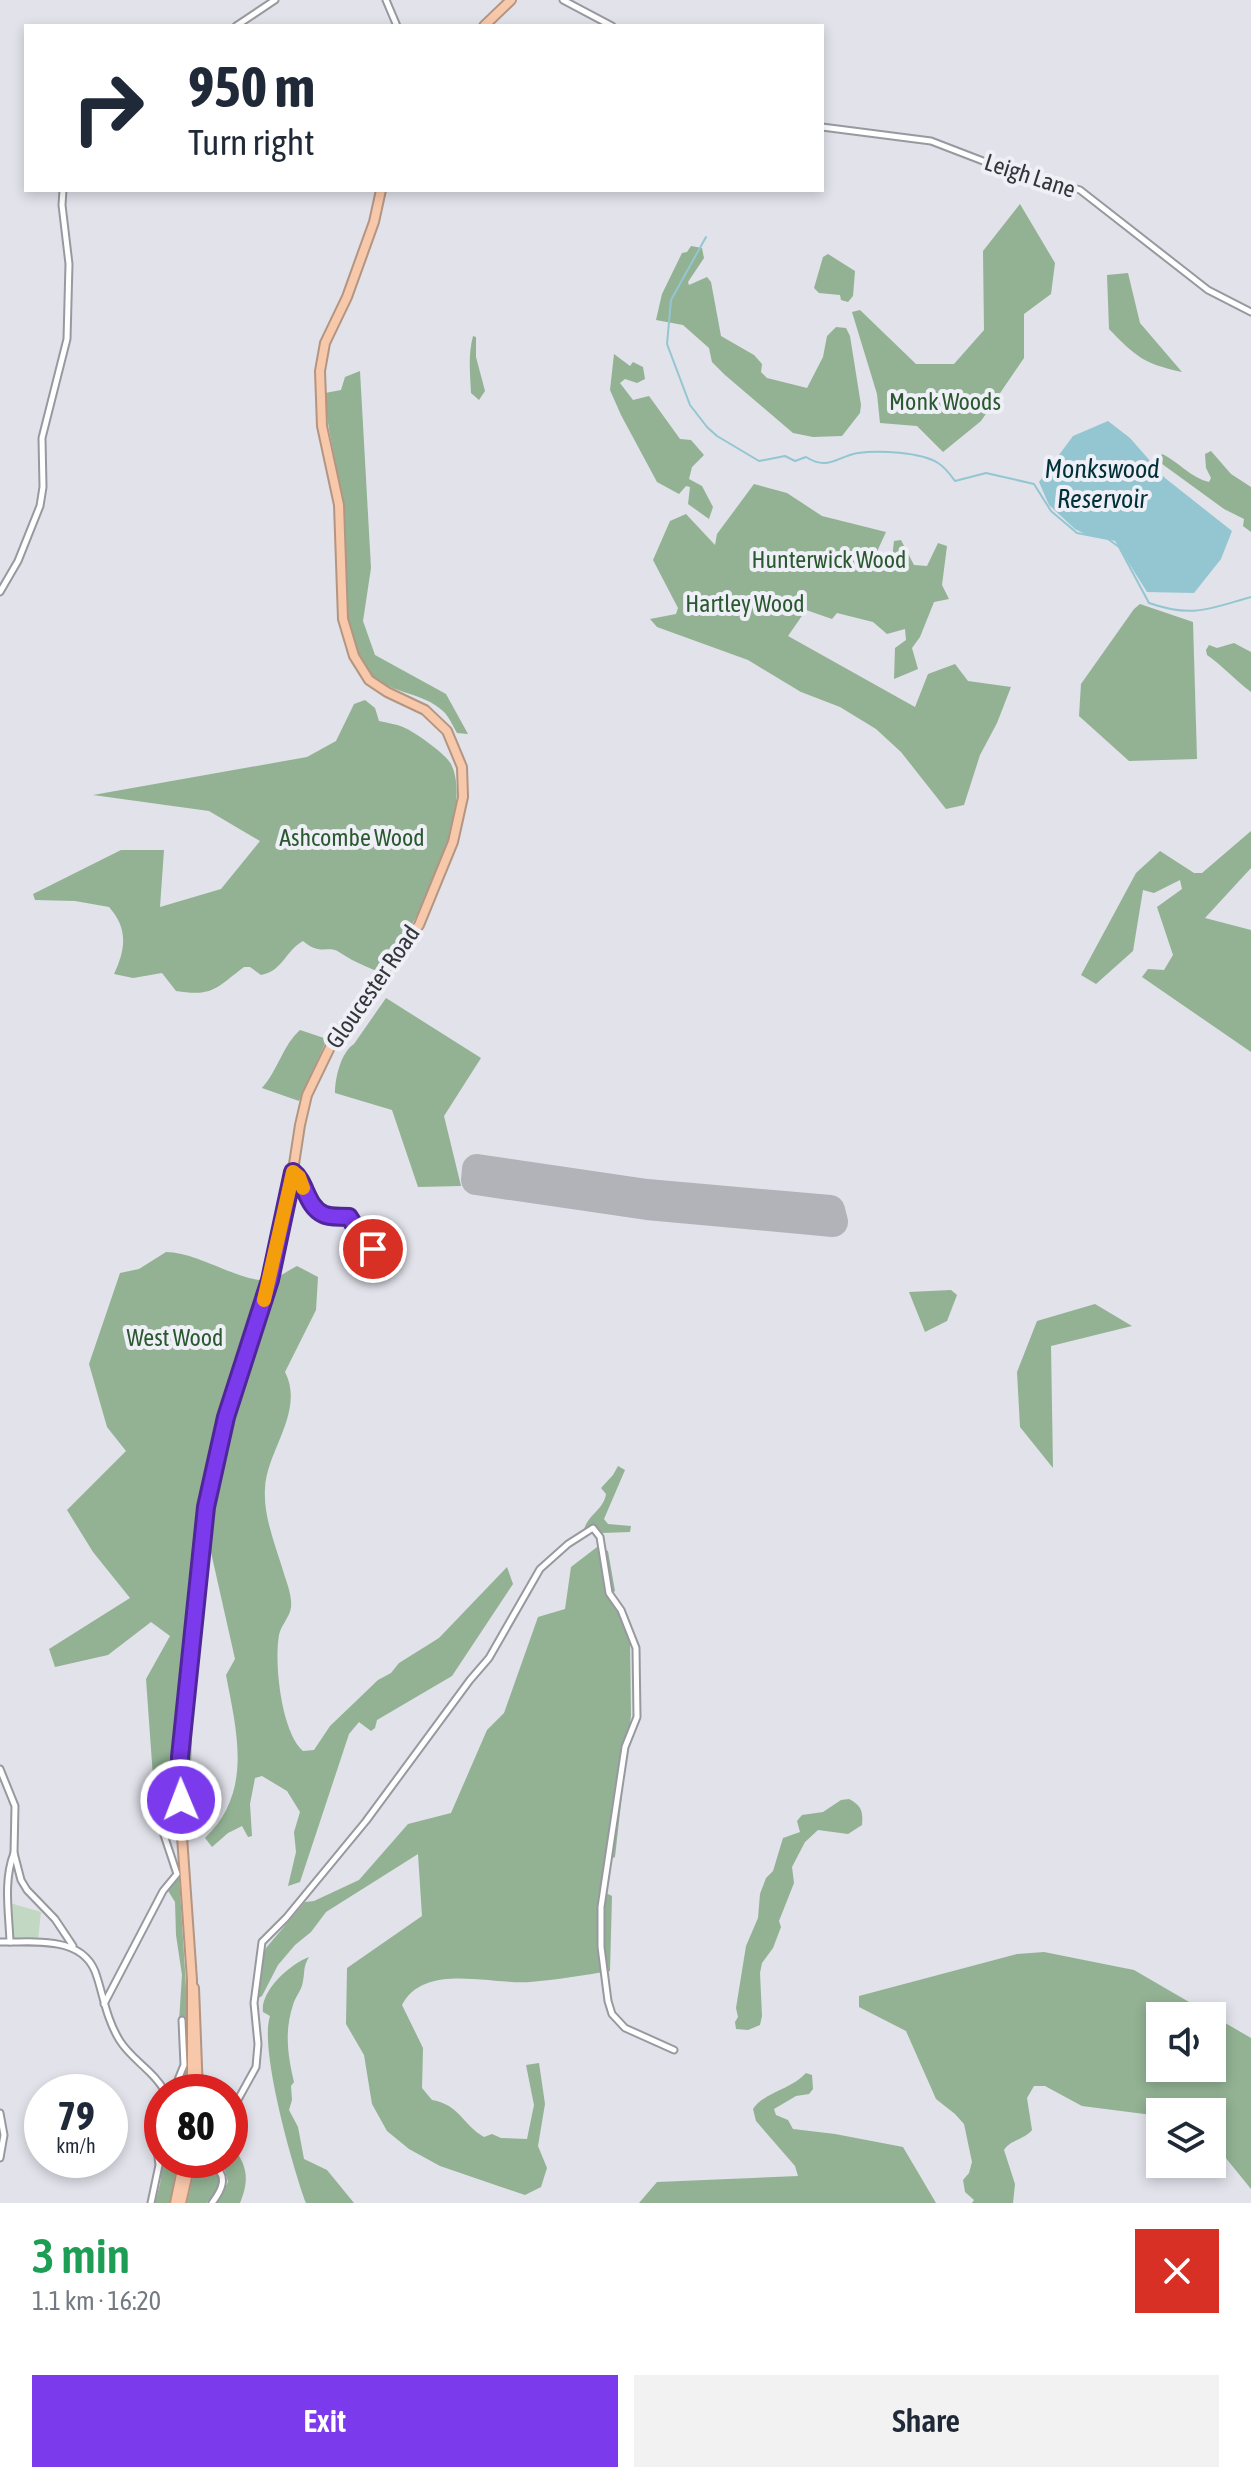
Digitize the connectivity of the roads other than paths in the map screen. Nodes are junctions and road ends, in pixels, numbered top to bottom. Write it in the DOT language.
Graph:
graph roads {
  1 [pos="275,0"];
  2 [pos="386,0"];
  3 [pos="511,0"];
  4 [pos="563,0"];
  5 [pos="239,24"];
  6 [pos="396,24"];
  7 [pos="486,24"];
  8 [pos="608,24"];
  9 [pos="824,127"];
  10 [pos="63,192"];
  11 [pos="381,192"];
  12 [pos="1251,312"];
  13 [pos="0,592"];
  14 [pos="293,1172"];
  15 [pos="398,1259"];
  16 [pos="0,1769"];
  17 [pos="181,1822"];
  18 [pos="14,1853"];
  19 [pos="0,1942"];
  20 [pos="10,1942"];
  21 [pos="76,1950"];
  22 [pos="192,1980"];
  23 [pos="98,1984"];
  24 [pos="111,1990"];
  25 [pos="104,2005"];
  26 [pos="182,2020"];
  27 [pos="674,2050"];
  28 [pos="149,2074"];
  29 [pos="180,2074"];
  30 [pos="192,2074"];
  31 [pos="198,2074"];
  32 [pos="248,2081"];
  33 [pos="0,2113"];
  34 [pos="0,2158"];
  35 [pos="156,2178"];
  36 [pos="180,2178"];
  37 [pos="187,2178"];
  38 [pos="223,2178"];
  39 [pos="151,2203"];
  40 [pos="175,2203"];
  41 [pos="181,2203"];
  42 [pos="212,2203"];
  1 -- 5 [label="street"];
  2 -- 6 [label="street"];
  3 -- 7 [label="highway"];
  4 -- 8 [label="street"];
  9 -- 12 [label="street, Leigh Lane"];
  10 -- 13 [label="street"];
  11 -- 14 [label="highway, Gloucester Road"];
  14 -- 15 [label="street"];
  14 -- 17 [label="highway, Gloucester Road"];
  16 -- 18 [label="street"];
  17 -- 22 [label="highway, Gloucester Road"];
  17 -- 24 [label="street"];
  18 -- 20 [label="street"];
  18 -- 21 [label="street"];
  19 -- 20 [label="street"];
  20 -- 21 [label="street"];
  21 -- 23 [label="street"];
  22 -- 30 [label="highway"];
  22 -- 31 [label="highway"];
  23 -- 24 [label="street"];
  23 -- 25 [label="street"];
  24 -- 25 [label="street"];
  25 -- 28 [label="street"];
  26 -- 29 [label="street"];
  27 -- 32 [label="street"];
  33 -- 34 [label="street"];
  35 -- 39 [label="street"];
  36 -- 40 [label="highway"];
  37 -- 41 [label="highway"];
  38 -- 42 [label="street"];
}
